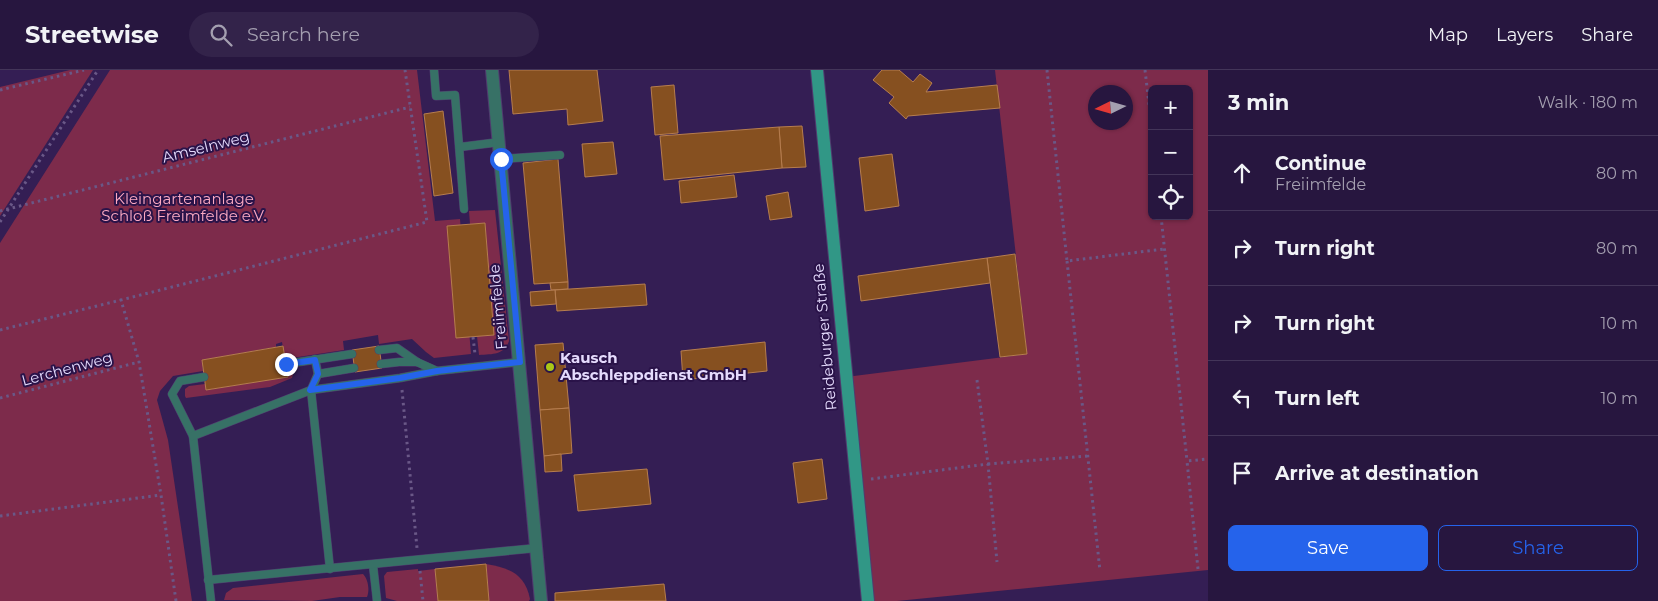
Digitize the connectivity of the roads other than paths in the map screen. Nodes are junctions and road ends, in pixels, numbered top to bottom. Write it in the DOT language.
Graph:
graph roads {
  1 [pos="434,70"];
  2 [pos="492,70"];
  3 [pos="817,70"];
  4 [pos="500,142"];
  5 [pos="460,147"];
  6 [pos="560,154"];
  7 [pos="501,159"];
  8 [pos="464,209"];
  9 [pos="379,350"];
  10 [pos="352,354"];
  11 [pos="315,360"];
  12 [pos="417,362"];
  13 [pos="520,362"];
  14 [pos="286,364"];
  15 [pos="381,364"];
  16 [pos="354,368"];
  17 [pos="437,371"];
  18 [pos="318,374"];
  19 [pos="204,377"];
  20 [pos="310,390"];
  21 [pos="193,436"];
  22 [pos="537,548"];
  23 [pos="374,565"];
  24 [pos="330,569"];
  25 [pos="208,580"];
  26 [pos="211,601"];
  27 [pos="377,601"];
  28 [pos="541,601"];
  29 [pos="868,601"];
  1 -- 5 [label="lane"];
  2 -- 4 [label="street, Freiimfelde"];
  3 -- 29 [label="street, Reideburger Straße"];
  4 -- 5 [label="lane"];
  4 -- 7 [label="street, Freiimfelde"];
  5 -- 8 [label="lane"];
  6 -- 7 [label="lane"];
  7 -- 13 [label="street, Freiimfelde"];
  9 -- 12 [label="lane"];
  10 -- 11 [label="lane"];
  11 -- 14 [label="lane"];
  11 -- 18 [label="lane"];
  12 -- 15 [label="lane"];
  12 -- 17 [label="lane"];
  13 -- 17 [label="lane"];
  13 -- 22 [label="street, Freiimfelde"];
  16 -- 18 [label="lane"];
  17 -- 20 [label="lane"];
  18 -- 20 [label="lane"];
  19 -- 21 [label="lane"];
  20 -- 21 [label="lane"];
  20 -- 24 [label="lane"];
  21 -- 25 [label="lane"];
  22 -- 23 [label="lane"];
  22 -- 28 [label="street, Freiimfelde"];
  23 -- 24 [label="lane"];
  23 -- 27 [label="lane"];
  24 -- 25 [label="lane"];
  25 -- 26 [label="lane"];
}
